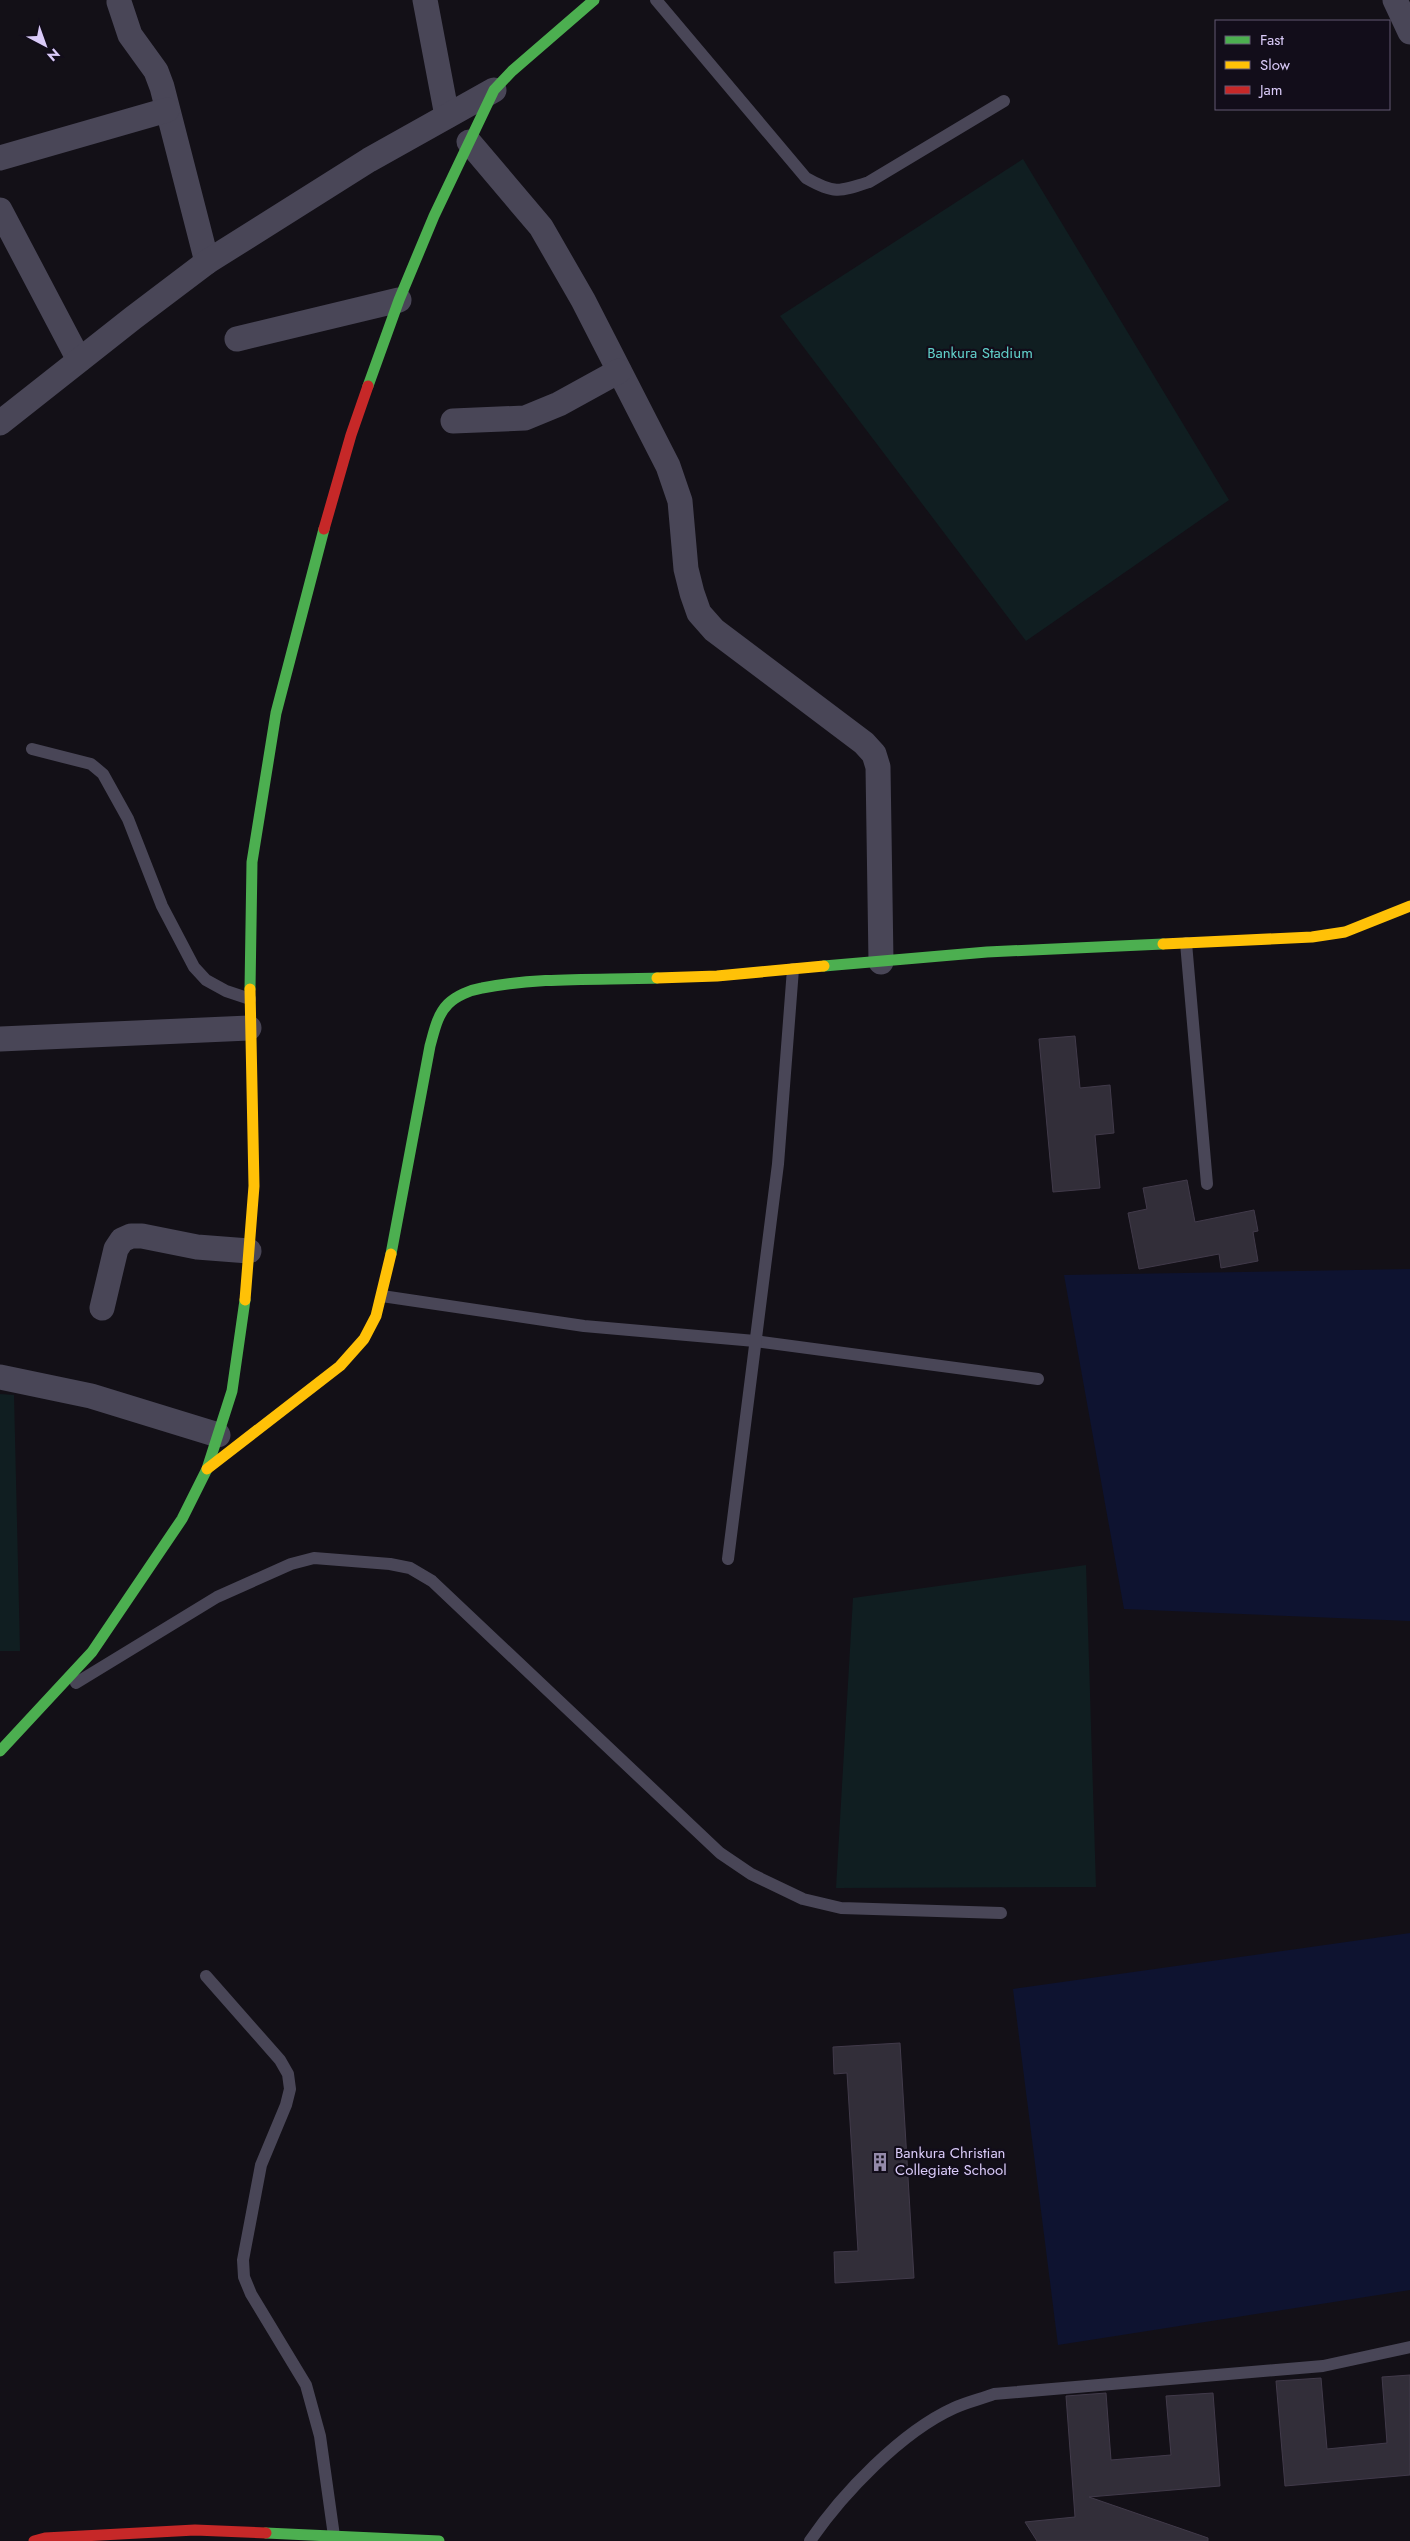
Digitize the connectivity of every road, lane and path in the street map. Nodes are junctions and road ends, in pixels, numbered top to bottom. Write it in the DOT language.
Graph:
graph roads {
  1 [pos="425,0"];
  2 [pos="594,0"];
  3 [pos="656,0"];
  4 [pos="1396,0"];
  5 [pos="119,2"];
  6 [pos="1410,32"];
  7 [pos="494,90"];
  8 [pos="1004,100"];
  9 [pos="167,110"];
  10 [pos="447,116"];
  11 [pos="469,142"];
  12 [pos="0,158"];
  13 [pos="0,210"];
  14 [pos="207,262"];
  15 [pos="399,300"];
  16 [pos="237,339"];
  17 [pos="79,360"];
  18 [pos="619,371"];
  19 [pos="453,421"];
  20 [pos="0,423"];
  21 [pos="32,749"];
  22 [pos="1410,906"];
  23 [pos="1186,943"];
  24 [pos="881,962"];
  25 [pos="793,969"];
  26 [pos="250,999"];
  27 [pos="250,1028"];
  28 [pos="0,1039"];
  29 [pos="1207,1184"];
  30 [pos="249,1250"];
  31 [pos="382,1296"];
  32 [pos="102,1308"];
  33 [pos="755,1341"];
  34 [pos="0,1377"];
  35 [pos="1038,1379"];
  36 [pos="218,1434"];
  37 [pos="207,1469"];
  38 [pos="728,1559"];
  39 [pos="46,1701"];
  40 [pos="0,1751"];
  41 [pos="1000,1913"];
  42 [pos="206,1976"];
  43 [pos="1410,2348"];
  44 [pos="334,2536"];
  45 [pos="34,2541"];
  46 [pos="439,2541"];
  47 [pos="810,2541"];
  1 -- 10 [label="street"];
  2 -- 7 [label="street"];
  3 -- 8 [label="lane"];
  4 -- 6 [label="street"];
  5 -- 9 [label="street"];
  7 -- 10 [label="street"];
  7 -- 11 [label="street"];
  9 -- 12 [label="street"];
  9 -- 14 [label="street"];
  10 -- 14 [label="street"];
  11 -- 15 [label="street"];
  11 -- 18 [label="street"];
  13 -- 17 [label="street"];
  14 -- 17 [label="street"];
  15 -- 16 [label="street"];
  15 -- 26 [label="street"];
  17 -- 20 [label="street"];
  18 -- 19 [label="street"];
  18 -- 24 [label="street"];
  21 -- 26 [label="lane"];
  22 -- 23 [label="street"];
  23 -- 24 [label="street"];
  23 -- 29 [label="lane"];
  24 -- 25 [label="street"];
  25 -- 31 [label="street"];
  25 -- 33 [label="lane"];
  26 -- 27 [label="street"];
  27 -- 28 [label="street"];
  27 -- 30 [label="street"];
  30 -- 32 [label="street"];
  30 -- 36 [label="street"];
  31 -- 33 [label="lane"];
  31 -- 37 [label="street"];
  33 -- 35 [label="lane"];
  33 -- 38 [label="lane"];
  34 -- 36 [label="street"];
  36 -- 37 [label="street"];
  37 -- 39 [label="street"];
  39 -- 40 [label="street"];
  39 -- 41 [label="lane"];
  42 -- 44 [label="lane"];
  43 -- 47 [label="lane"];
  44 -- 45 [label="street"];
  44 -- 46 [label="street"];
}
